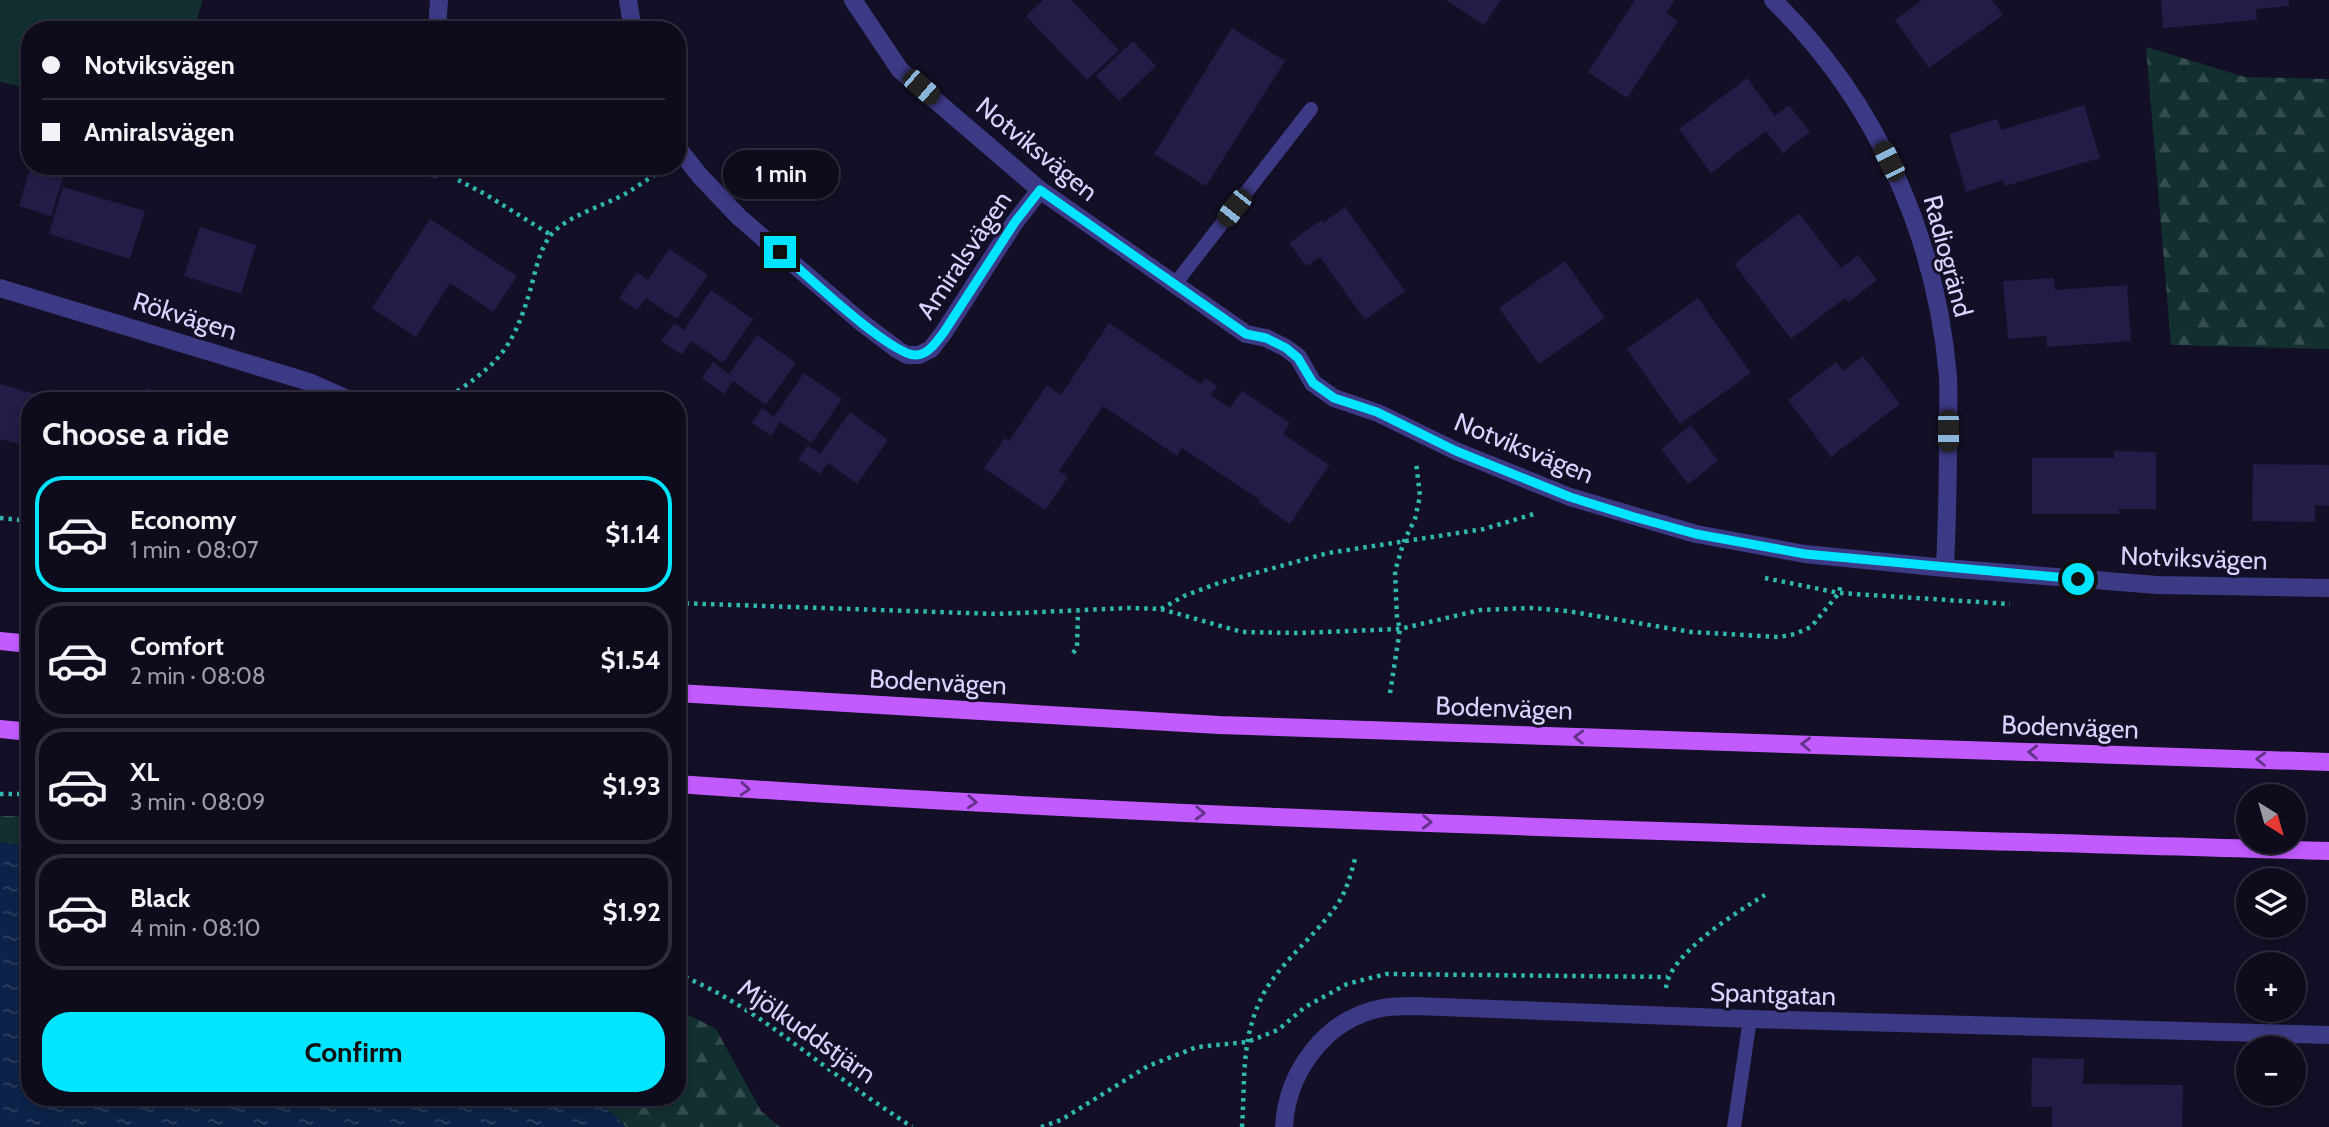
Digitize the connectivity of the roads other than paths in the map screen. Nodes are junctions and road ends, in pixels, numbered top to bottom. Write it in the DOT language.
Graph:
graph roads {
  1 [pos="439,0"];
  2 [pos="628,0"];
  3 [pos="853,0"];
  4 [pos="1773,0"];
  5 [pos="438,21"];
  6 [pos="631,21"];
  7 [pos="1311,109"];
  8 [pos="686,158"];
  9 [pos="1040,190"];
  10 [pos="1175,284"];
  11 [pos="0,288"];
  12 [pos="332,392"];
  13 [pos="1945,568"];
  14 [pos="2329,588"];
  15 [pos="0,641"];
  16 [pos="21,643"];
  17 [pos="686,693"];
  18 [pos="0,729"];
  19 [pos="21,731"];
  20 [pos="2329,762"];
  21 [pos="686,785"];
  22 [pos="2329,851"];
  23 [pos="1750,1019"];
  24 [pos="2329,1035"];
  25 [pos="1284,1127"];
  26 [pos="1734,1127"];
  1 -- 5 [label="street"];
  2 -- 6 [label="street"];
  3 -- 9 [label="street, Notviksvägen"];
  4 -- 13 [label="street, Radiogränd"];
  7 -- 10 [label="lane"];
  8 -- 9 [label="street, Amiralsvägen"];
  9 -- 10 [label="street, Notviksvägen"];
  10 -- 13 [label="street, Notviksvägen"];
  11 -- 12 [label="street, Rökvägen"];
  13 -- 14 [label="street, Notviksvägen"];
  15 -- 16 [label="main road"];
  20 -- 17 [label="main road, Bodenvägen, one-way"];
  18 -- 19 [label="main road"];
  21 -- 22 [label="main road, one-way"];
  23 -- 24 [label="street, Spantgatan"];
  23 -- 25 [label="street, Spantgatan"];
  23 -- 26 [label="lane"];
}
